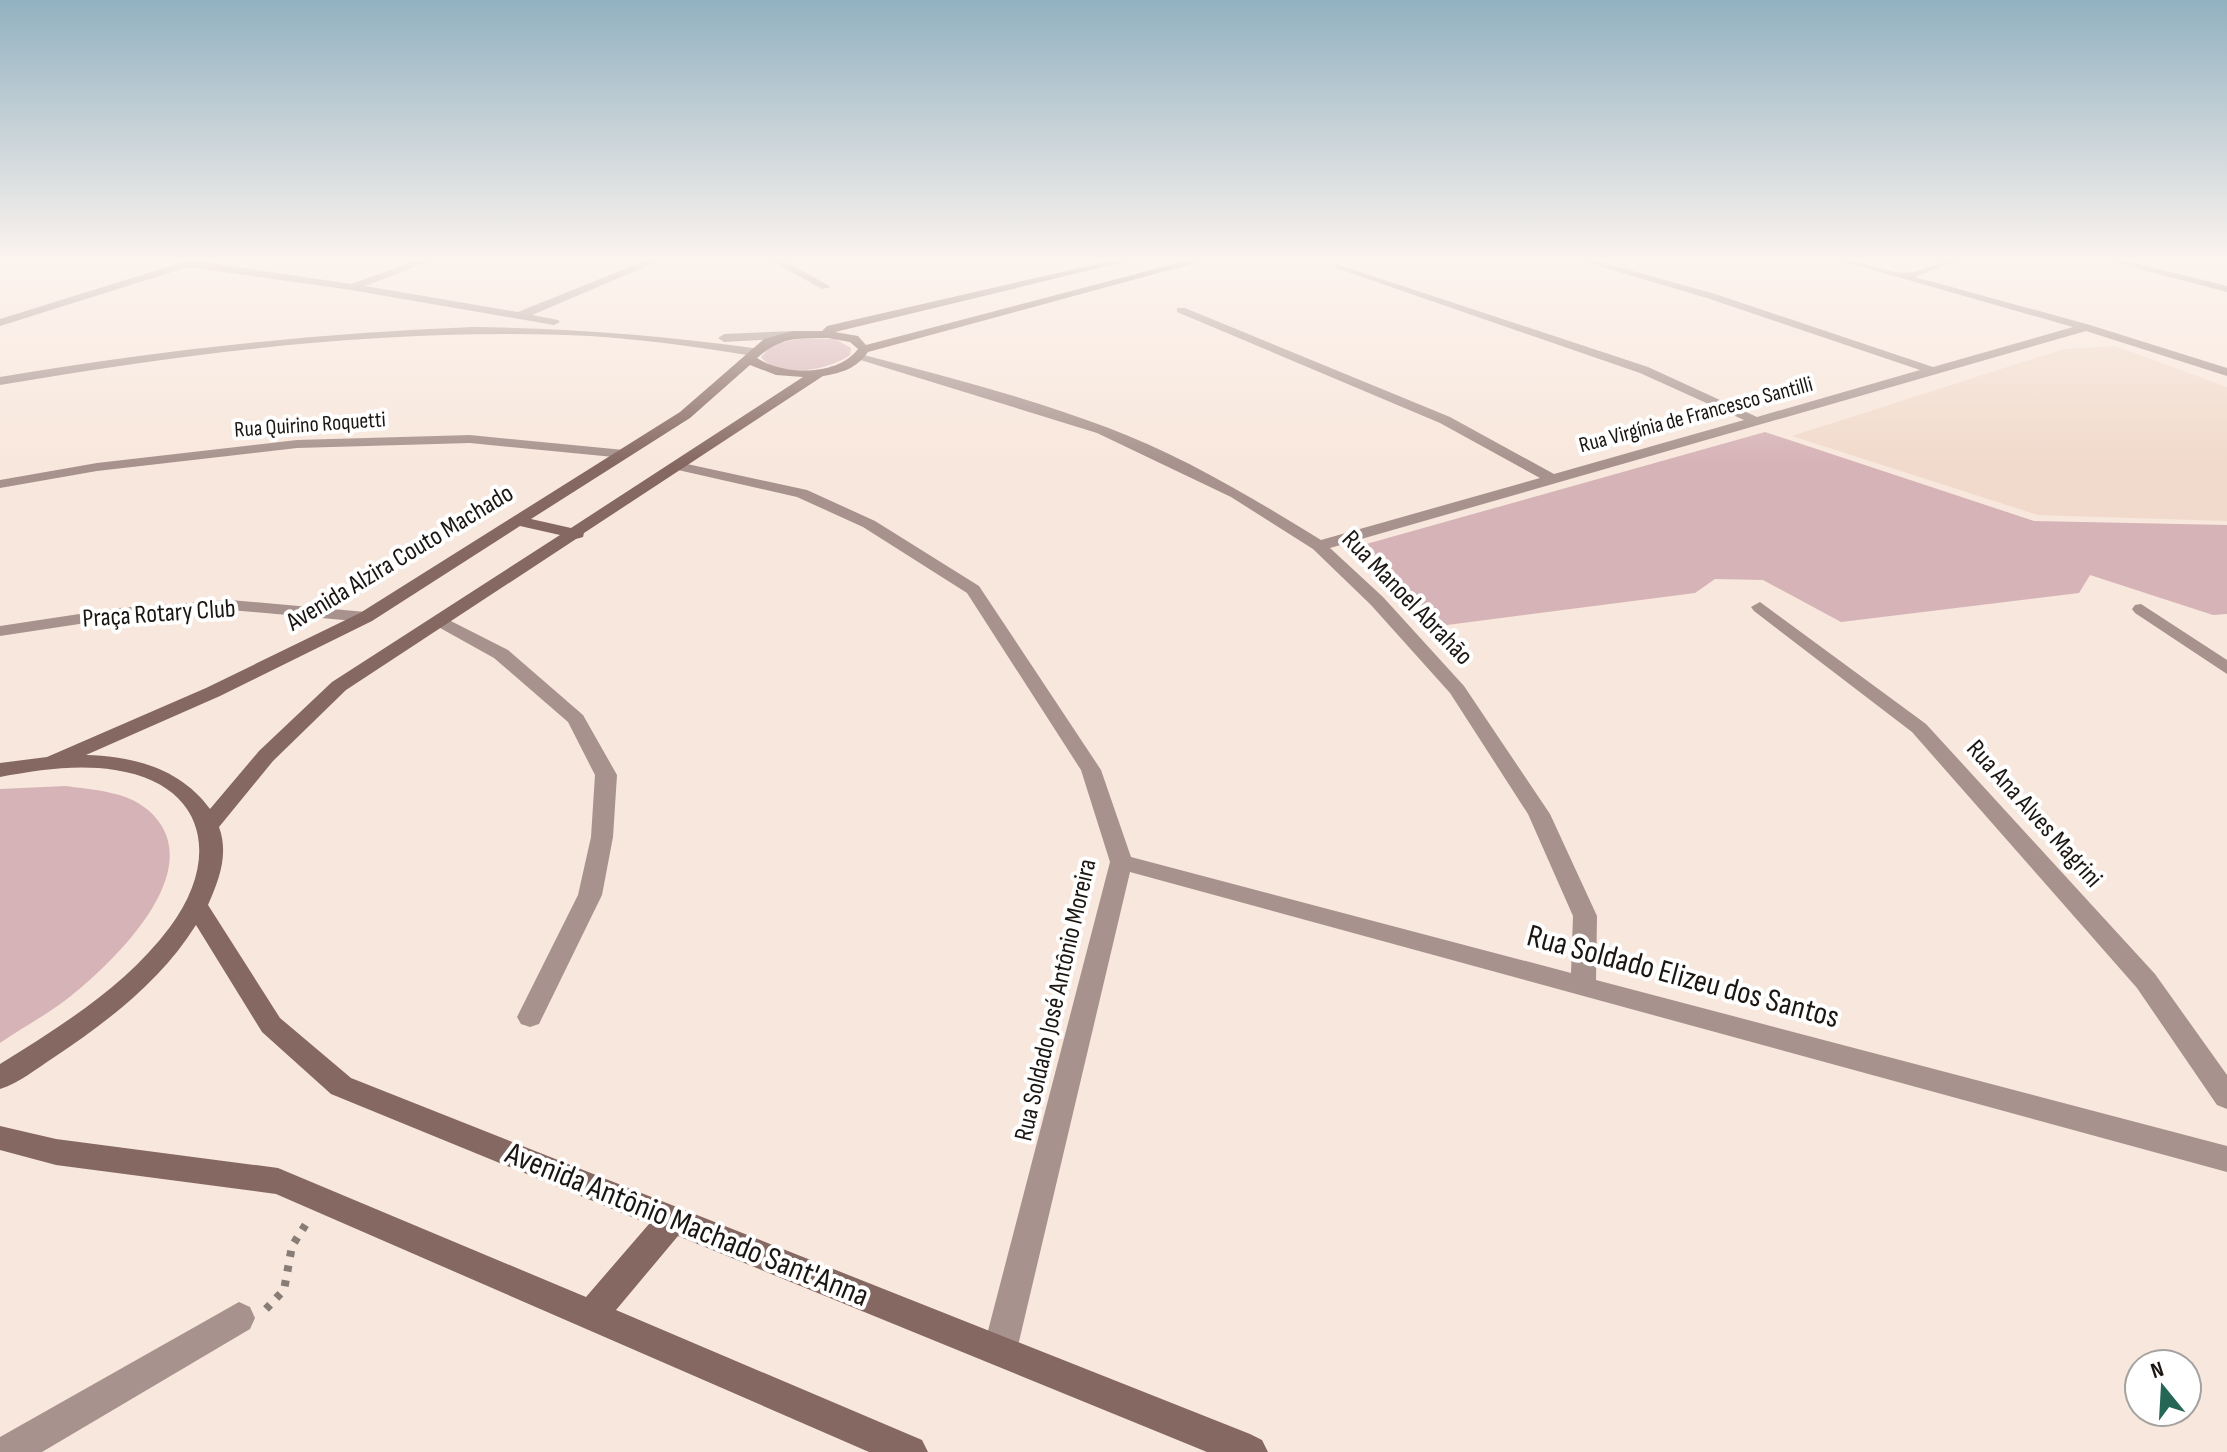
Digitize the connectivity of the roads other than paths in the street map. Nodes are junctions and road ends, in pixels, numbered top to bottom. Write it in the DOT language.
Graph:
graph roads {
  1 [pos="579,328"];
  2 [pos="836,328"];
  3 [pos="935,328"];
  4 [pos="1224,328"];
  5 [pos="1521,328"];
  6 [pos="1804,328"];
  7 [pos="2083,328"];
  8 [pos="2088,328"];
  9 [pos="589,330"];
  10 [pos="813,333"];
  11 [pos="793,335"];
  12 [pos="688,340"];
  13 [pos="862,354"];
  14 [pos="752,356"];
  15 [pos="829,371"];
  16 [pos="1934,372"];
  17 [pos="2227,372"];
  18 [pos="929,375"];
  19 [pos="0,381"];
  20 [pos="1756,421"];
  21 [pos="624,454"];
  22 [pos="678,466"];
  23 [pos="1550,478"];
  24 [pos="0,484"];
  25 [pos="518,521"];
  26 [pos="577,534"];
  27 [pos="1319,546"];
  28 [pos="1760,607"];
  29 [pos="2141,609"];
  30 [pos="366,617"];
  31 [pos="439,620"];
  32 [pos="0,631"];
  33 [pos="2227,668"];
  34 [pos="53,762"];
  35 [pos="0,770"];
  36 [pos="210,823"];
  37 [pos="1121,862"];
  38 [pos="196,905"];
  39 [pos="1583,985"];
  40 [pos="530,1017"];
  41 [pos="0,1078"];
  42 [pos="2227,1097"];
  43 [pos="0,1138"];
  44 [pos="2227,1159"];
  45 [pos="672,1220"];
  46 [pos="592,1314"];
  47 [pos="239,1318"];
  48 [pos="1000,1350"];
  49 [pos="8,1452"];
  50 [pos="910,1452"];
  51 [pos="1250,1452"];
  1 -- 9 [label="street"];
  2 -- 10 [label="street"];
  3 -- 13 [label="street"];
  4 -- 23 [label="street"];
  5 -- 20 [label="street"];
  6 -- 16 [label="street"];
  7 -- 16 [label="street, Rua Virgínia de Francesco Santilli"];
  8 -- 17 [label="street"];
  9 -- 12 [label="street"];
  9 -- 19 [label="street"];
  10 -- 11 [label="street, Avenida Alzira Couto Machado"];
  10 -- 13 [label="street"];
  11 -- 12 [label="street"];
  11 -- 14 [label="street, Avenida Alzira Couto Machado"];
  12 -- 14 [label="street"];
  13 -- 15 [label="street"];
  13 -- 18 [label="street, Rua Manoel Abrahão"];
  14 -- 15 [label="street"];
  14 -- 21 [label="street, Avenida Alzira Couto Machado"];
  15 -- 18 [label="street, Rua Manoel Abrahão"];
  15 -- 22 [label="street"];
  16 -- 20 [label="street, Rua Virgínia de Francesco Santilli"];
  18 -- 27 [label="street, Rua Manoel Abrahão"];
  20 -- 23 [label="street, Rua Virgínia de Francesco Santilli"];
  21 -- 24 [label="street, Rua Quirino Roquetti"];
  21 -- 25 [label="street, Avenida Alzira Couto Machado"];
  22 -- 26 [label="street"];
  22 -- 37 [label="street, Rua Soldado José Antônio Moreira"];
  23 -- 27 [label="street, Rua Virgínia de Francesco Santilli"];
  25 -- 26 [label="street"];
  25 -- 30 [label="street, Avenida Alzira Couto Machado"];
  26 -- 31 [label="street"];
  27 -- 39 [label="street, Rua Manoel Abrahão"];
  28 -- 42 [label="street, Rua Ana Alves Magrini"];
  29 -- 33 [label="street"];
  30 -- 32 [label="street, Praça Rotary Club"];
  30 -- 34 [label="street, Avenida Alzira Couto Machado"];
  31 -- 36 [label="street"];
  31 -- 40 [label="street"];
  34 -- 35 [label="street"];
  34 -- 36 [label="street"];
  36 -- 38 [label="street"];
  37 -- 39 [label="street, Rua Soldado Elizeu dos Santos"];
  37 -- 48 [label="street, Rua Soldado José Antônio Moreira"];
  38 -- 41 [label="street"];
  38 -- 45 [label="street, Avenida Antônio Machado Sant'Anna"];
  39 -- 44 [label="street, Rua Soldado Elizeu dos Santos"];
  43 -- 46 [label="street"];
  45 -- 46 [label="street"];
  45 -- 48 [label="street, Avenida Antônio Machado Sant'Anna"];
  46 -- 50 [label="street"];
  47 -- 49 [label="street"];
  48 -- 51 [label="street, Avenida Antônio Machado Sant'Anna"];
}
